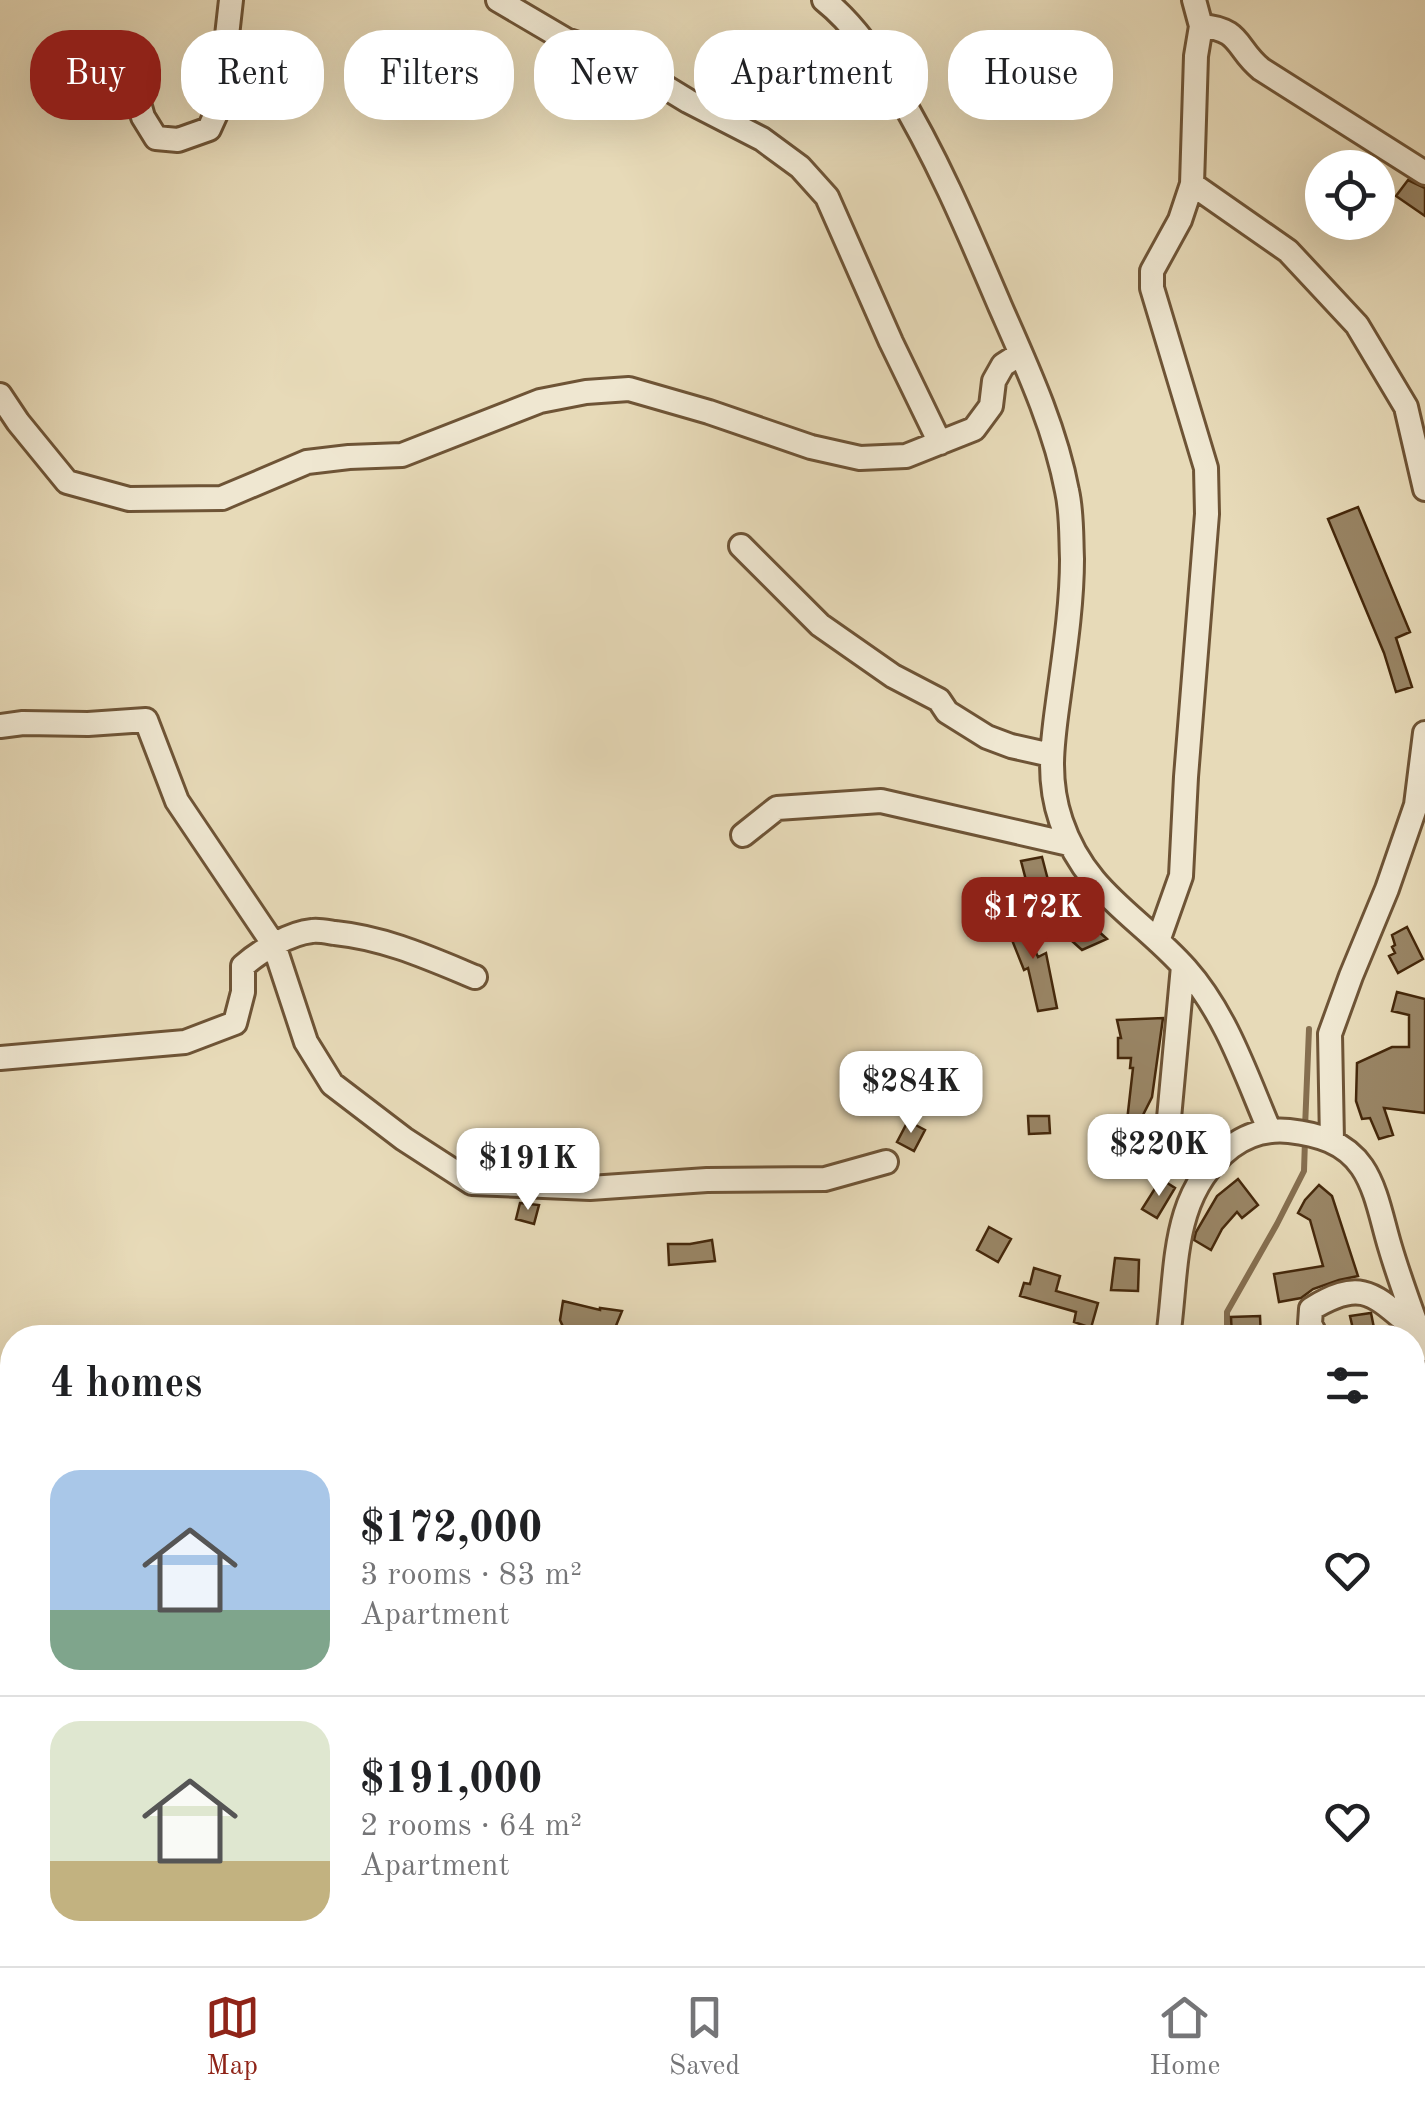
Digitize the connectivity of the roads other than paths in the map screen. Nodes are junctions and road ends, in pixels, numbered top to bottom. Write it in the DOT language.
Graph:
graph roads {
  1 [pos="230,0"];
  2 [pos="498,0"];
  3 [pos="824,0"];
  4 [pos="1194,0"];
  5 [pos="1201,26"];
  6 [pos="145,120"];
  7 [pos="1425,173"];
  8 [pos="1192,184"];
  9 [pos="1020,354"];
  10 [pos="0,395"];
  11 [pos="1416,405"];
  12 [pos="940,442"];
  13 [pos="1425,488"];
  14 [pos="742,546"];
  15 [pos="0,726"];
  16 [pos="1425,733"];
  17 [pos="1051,754"];
  18 [pos="743,836"];
  19 [pos="1070,844"];
  20 [pos="1158,941"];
  21 [pos="274,944"];
  22 [pos="1183,966"];
  23 [pos="475,978"];
  24 [pos="0,1058"];
  25 [pos="1270,1129"];
  26 [pos="1315,1136"];
  27 [pos="1167,1140"];
  28 [pos="886,1162"];
  29 [pos="1170,1325"];
  30 [pos="1311,1325"];
  31 [pos="1406,1325"];
  32 [pos="1417,1325"];
  1 -- 6 [label="street"];
  2 -- 12 [label="street"];
  3 -- 9 [label="street"];
  4 -- 5 [label="street"];
  5 -- 7 [label="street"];
  5 -- 8 [label="street"];
  8 -- 11 [label="street"];
  8 -- 20 [label="street"];
  9 -- 12 [label="street"];
  9 -- 17 [label="street"];
  10 -- 12 [label="street"];
  11 -- 13 [label="street"];
  14 -- 17 [label="street"];
  15 -- 21 [label="street"];
  16 -- 26 [label="street"];
  17 -- 19 [label="street"];
  18 -- 19 [label="street"];
  19 -- 20 [label="street"];
  20 -- 22 [label="street"];
  21 -- 23 [label="street"];
  21 -- 24 [label="street"];
  21 -- 28 [label="street"];
  22 -- 25 [label="street"];
  22 -- 27 [label="street"];
  25 -- 26 [label="street"];
  25 -- 29 [label="street"];
  26 -- 32 [label="street"];
  30 -- 31 [label="street"];
}
